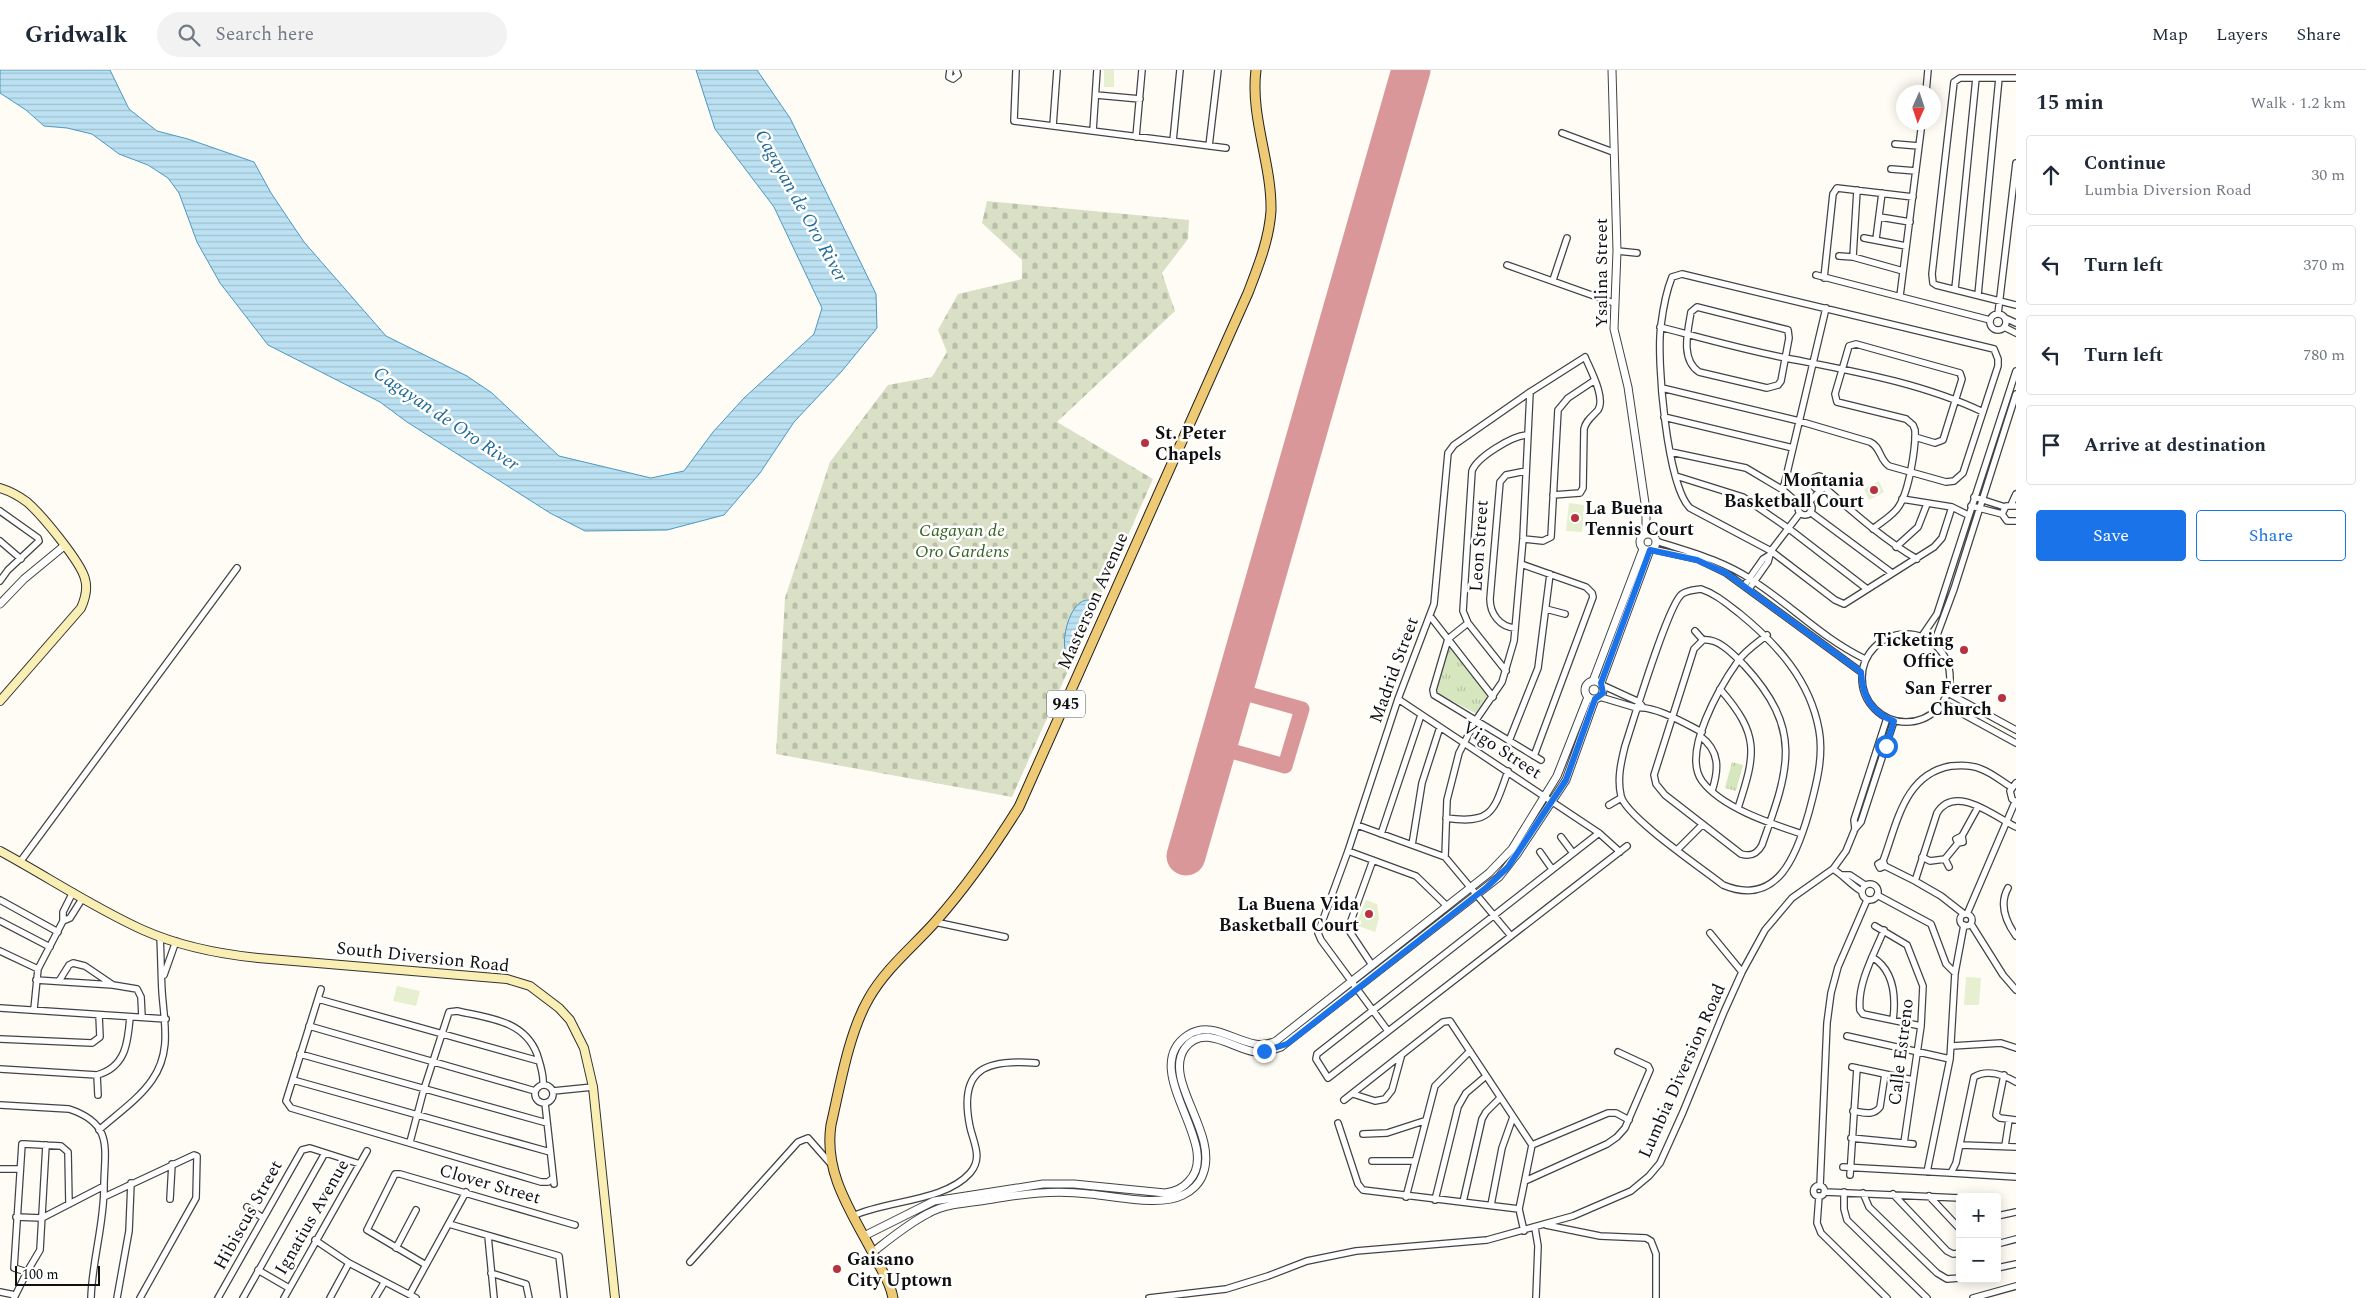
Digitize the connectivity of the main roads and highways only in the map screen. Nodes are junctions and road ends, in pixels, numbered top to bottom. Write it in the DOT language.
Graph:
graph roads {
  1 [pos="1256,70"];
  2 [pos="0,488"];
  3 [pos="0,701"];
  4 [pos="0,851"];
  5 [pos="615,1298"];
  6 [pos="893,1298"];
  1 -- 6 [label="main road, Masterson Avenue / 945"];
  2 -- 3 [label="main road"];
  4 -- 5 [label="main road, South Diversion Road"];
}
